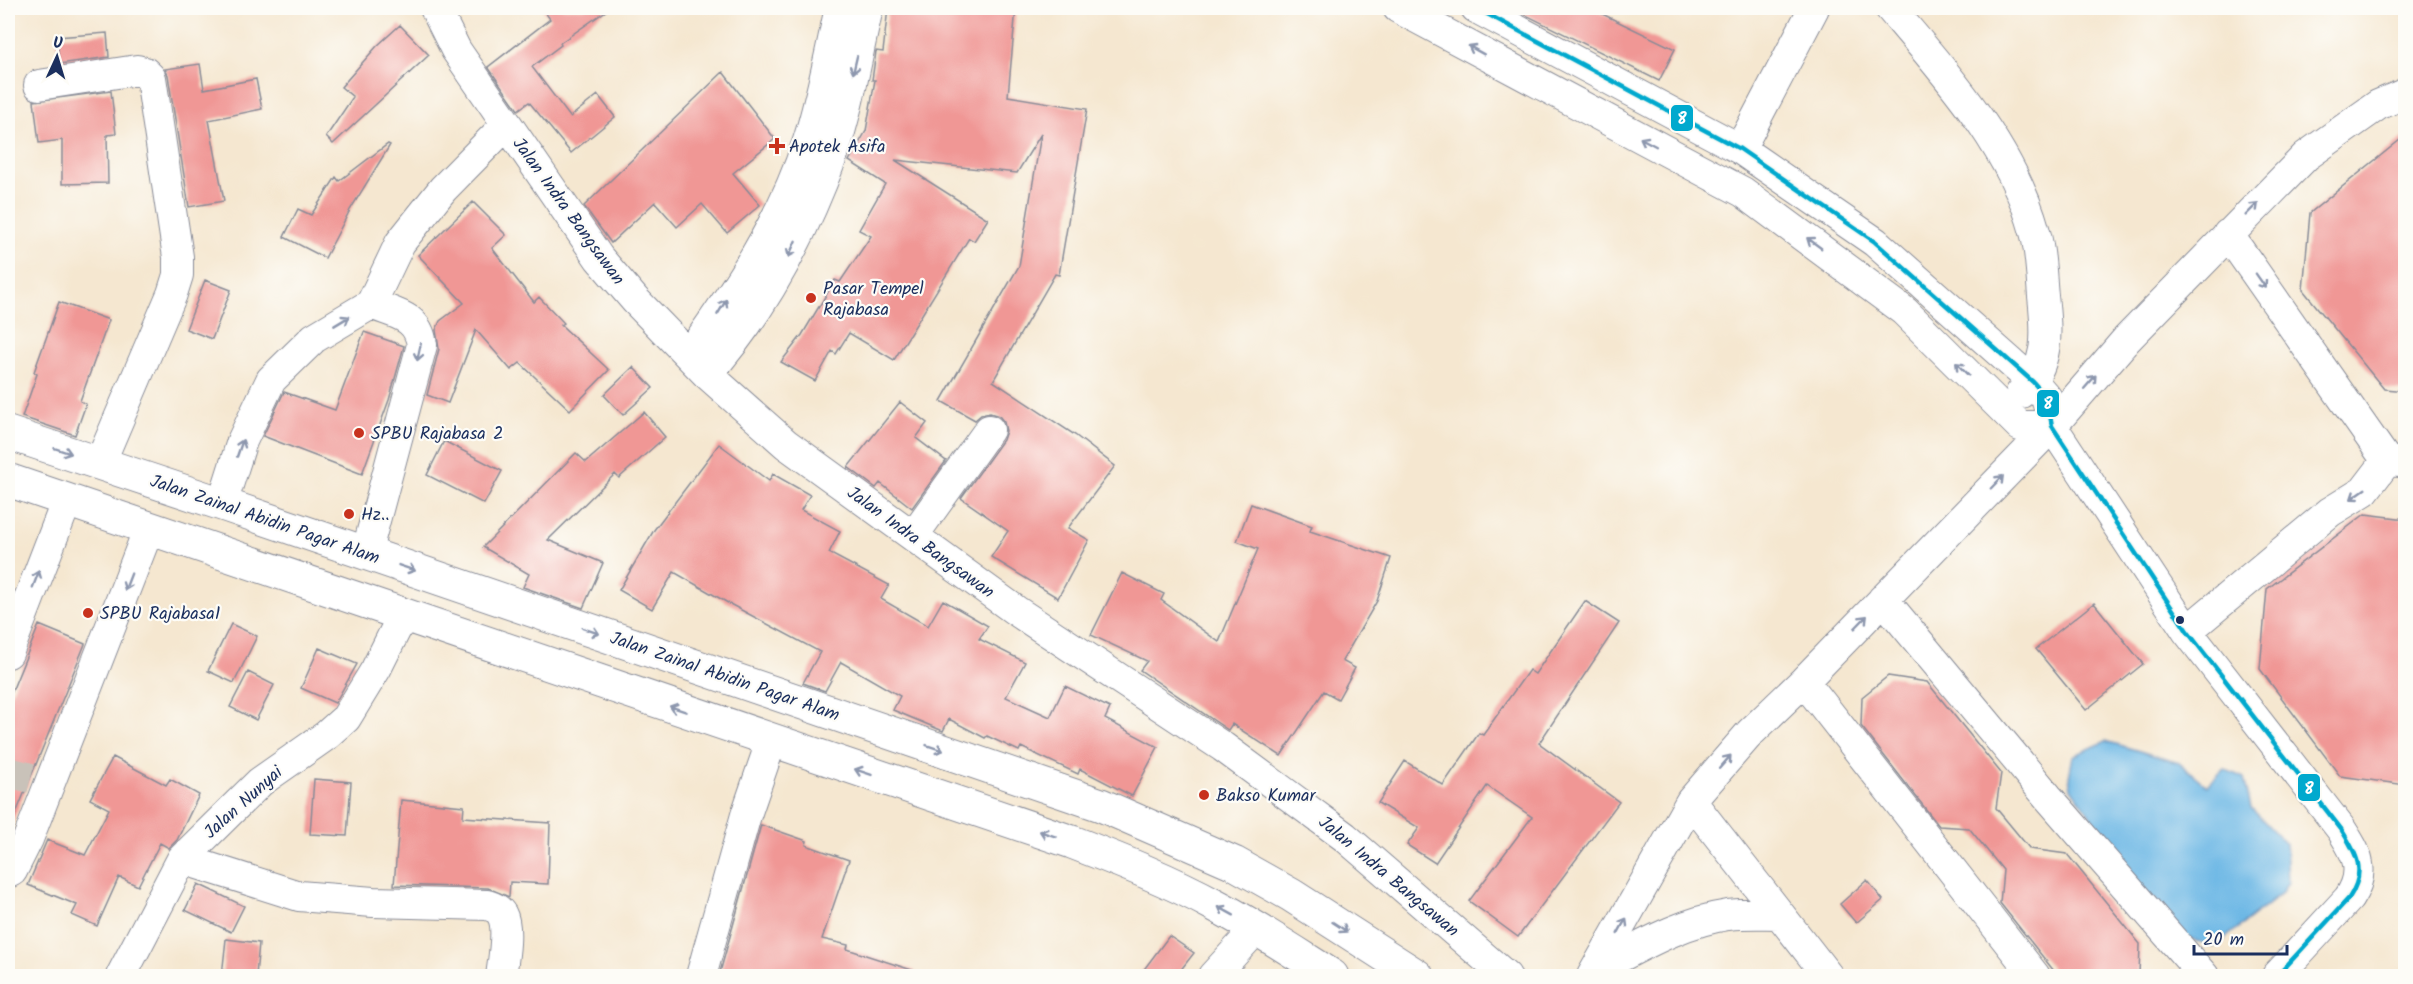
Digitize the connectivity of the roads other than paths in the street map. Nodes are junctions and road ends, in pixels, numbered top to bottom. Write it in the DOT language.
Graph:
graph roads {
  1 [pos="435,8"];
  2 [pos="840,8"];
  3 [pos="868,8"];
  4 [pos="1398,8"];
  5 [pos="1476,8"];
  6 [pos="1814,8"];
  7 [pos="1890,8"];
  8 [pos="39,85"];
  9 [pos="2406,93"];
  10 [pos="506,125"];
  11 [pos="1740,149"];
  12 [pos="2228,234"];
  13 [pos="371,304"];
  14 [pos="698,365"];
  15 [pos="2033,382"];
  16 [pos="2004,410"];
  17 [pos="2052,426"];
  18 [pos="989,430"];
  19 [pos="8,433"];
  20 [pos="100,463"];
  21 [pos="8,480"];
  22 [pos="67,500"];
  23 [pos="222,504"];
  24 [pos="149,528"];
  25 [pos="913,536"];
  26 [pos="366,554"];
  27 [pos="1883,598"];
  28 [pos="403,615"];
  29 [pos="2187,631"];
  30 [pos="8,653"];
  31 [pos="1804,681"];
  32 [pos="771,742"];
  33 [pos="1691,801"];
  34 [pos="182,859"];
  35 [pos="8,873"];
  36 [pos="1779,914"];
  37 [pos="1257,928"];
  38 [pos="1595,972"];
  39 [pos="121,976"];
  40 [pos="501,976"];
  41 [pos="701,976"];
  42 [pos="1214,976"];
  43 [pos="1330,976"];
  44 [pos="1417,976"];
  45 [pos="1506,976"];
  46 [pos="1828,976"];
  47 [pos="2035,976"];
  48 [pos="2204,976"];
  49 [pos="2277,976"];
  1 -- 10 [label="street, Jalan Indra Bangsawan"];
  14 -- 2 [label="street, one-way"];
  3 -- 14 [label="street, one-way"];
  16 -- 4 [label="street, one-way"];
  5 -- 11 [label="street"];
  6 -- 11 [label="street"];
  7 -- 15 [label="street"];
  8 -- 20 [label="street"];
  12 -- 9 [label="street, one-way"];
  10 -- 13 [label="street"];
  10 -- 14 [label="street, Jalan Indra Bangsawan"];
  11 -- 15 [label="street"];
  17 -- 12 [label="street, one-way"];
  12 -- 29 [label="street, one-way"];
  23 -- 13 [label="street, one-way"];
  13 -- 26 [label="street, one-way"];
  14 -- 25 [label="street, Jalan Indra Bangsawan"];
  15 -- 16 [label="street"];
  15 -- 17 [label="street"];
  16 -- 17 [label="street"];
  27 -- 17 [label="street, one-way"];
  17 -- 29 [label="street"];
  18 -- 25 [label="street"];
  19 -- 20 [label="highway, Jalan Zainal Abidin Pagar Alam, one-way"];
  20 -- 23 [label="highway, Jalan Zainal Abidin Pagar Alam"];
  21 -- 22 [label="highway"];
  22 -- 24 [label="highway"];
  30 -- 22 [label="street, one-way"];
  23 -- 26 [label="highway, Jalan Zainal Abidin Pagar Alam"];
  24 -- 28 [label="highway"];
  24 -- 35 [label="street, one-way"];
  25 -- 45 [label="street, Jalan Indra Bangsawan"];
  26 -- 44 [label="highway, Jalan Zainal Abidin Pagar Alam, one-way"];
  31 -- 27 [label="street, one-way"];
  27 -- 48 [label="street"];
  32 -- 28 [label="highway, one-way"];
  28 -- 34 [label="street, Jalan Nunyai"];
  29 -- 49 [label="street"];
  33 -- 31 [label="street, one-way"];
  31 -- 47 [label="street"];
  37 -- 32 [label="highway, one-way"];
  32 -- 41 [label="street"];
  33 -- 36 [label="street"];
  38 -- 33 [label="street, one-way"];
  34 -- 39 [label="street, Jalan Nunyai"];
  34 -- 40 [label="street"];
  36 -- 38 [label="street"];
  36 -- 46 [label="street"];
  37 -- 42 [label="street"];
  37 -- 43 [label="highway"];
}
